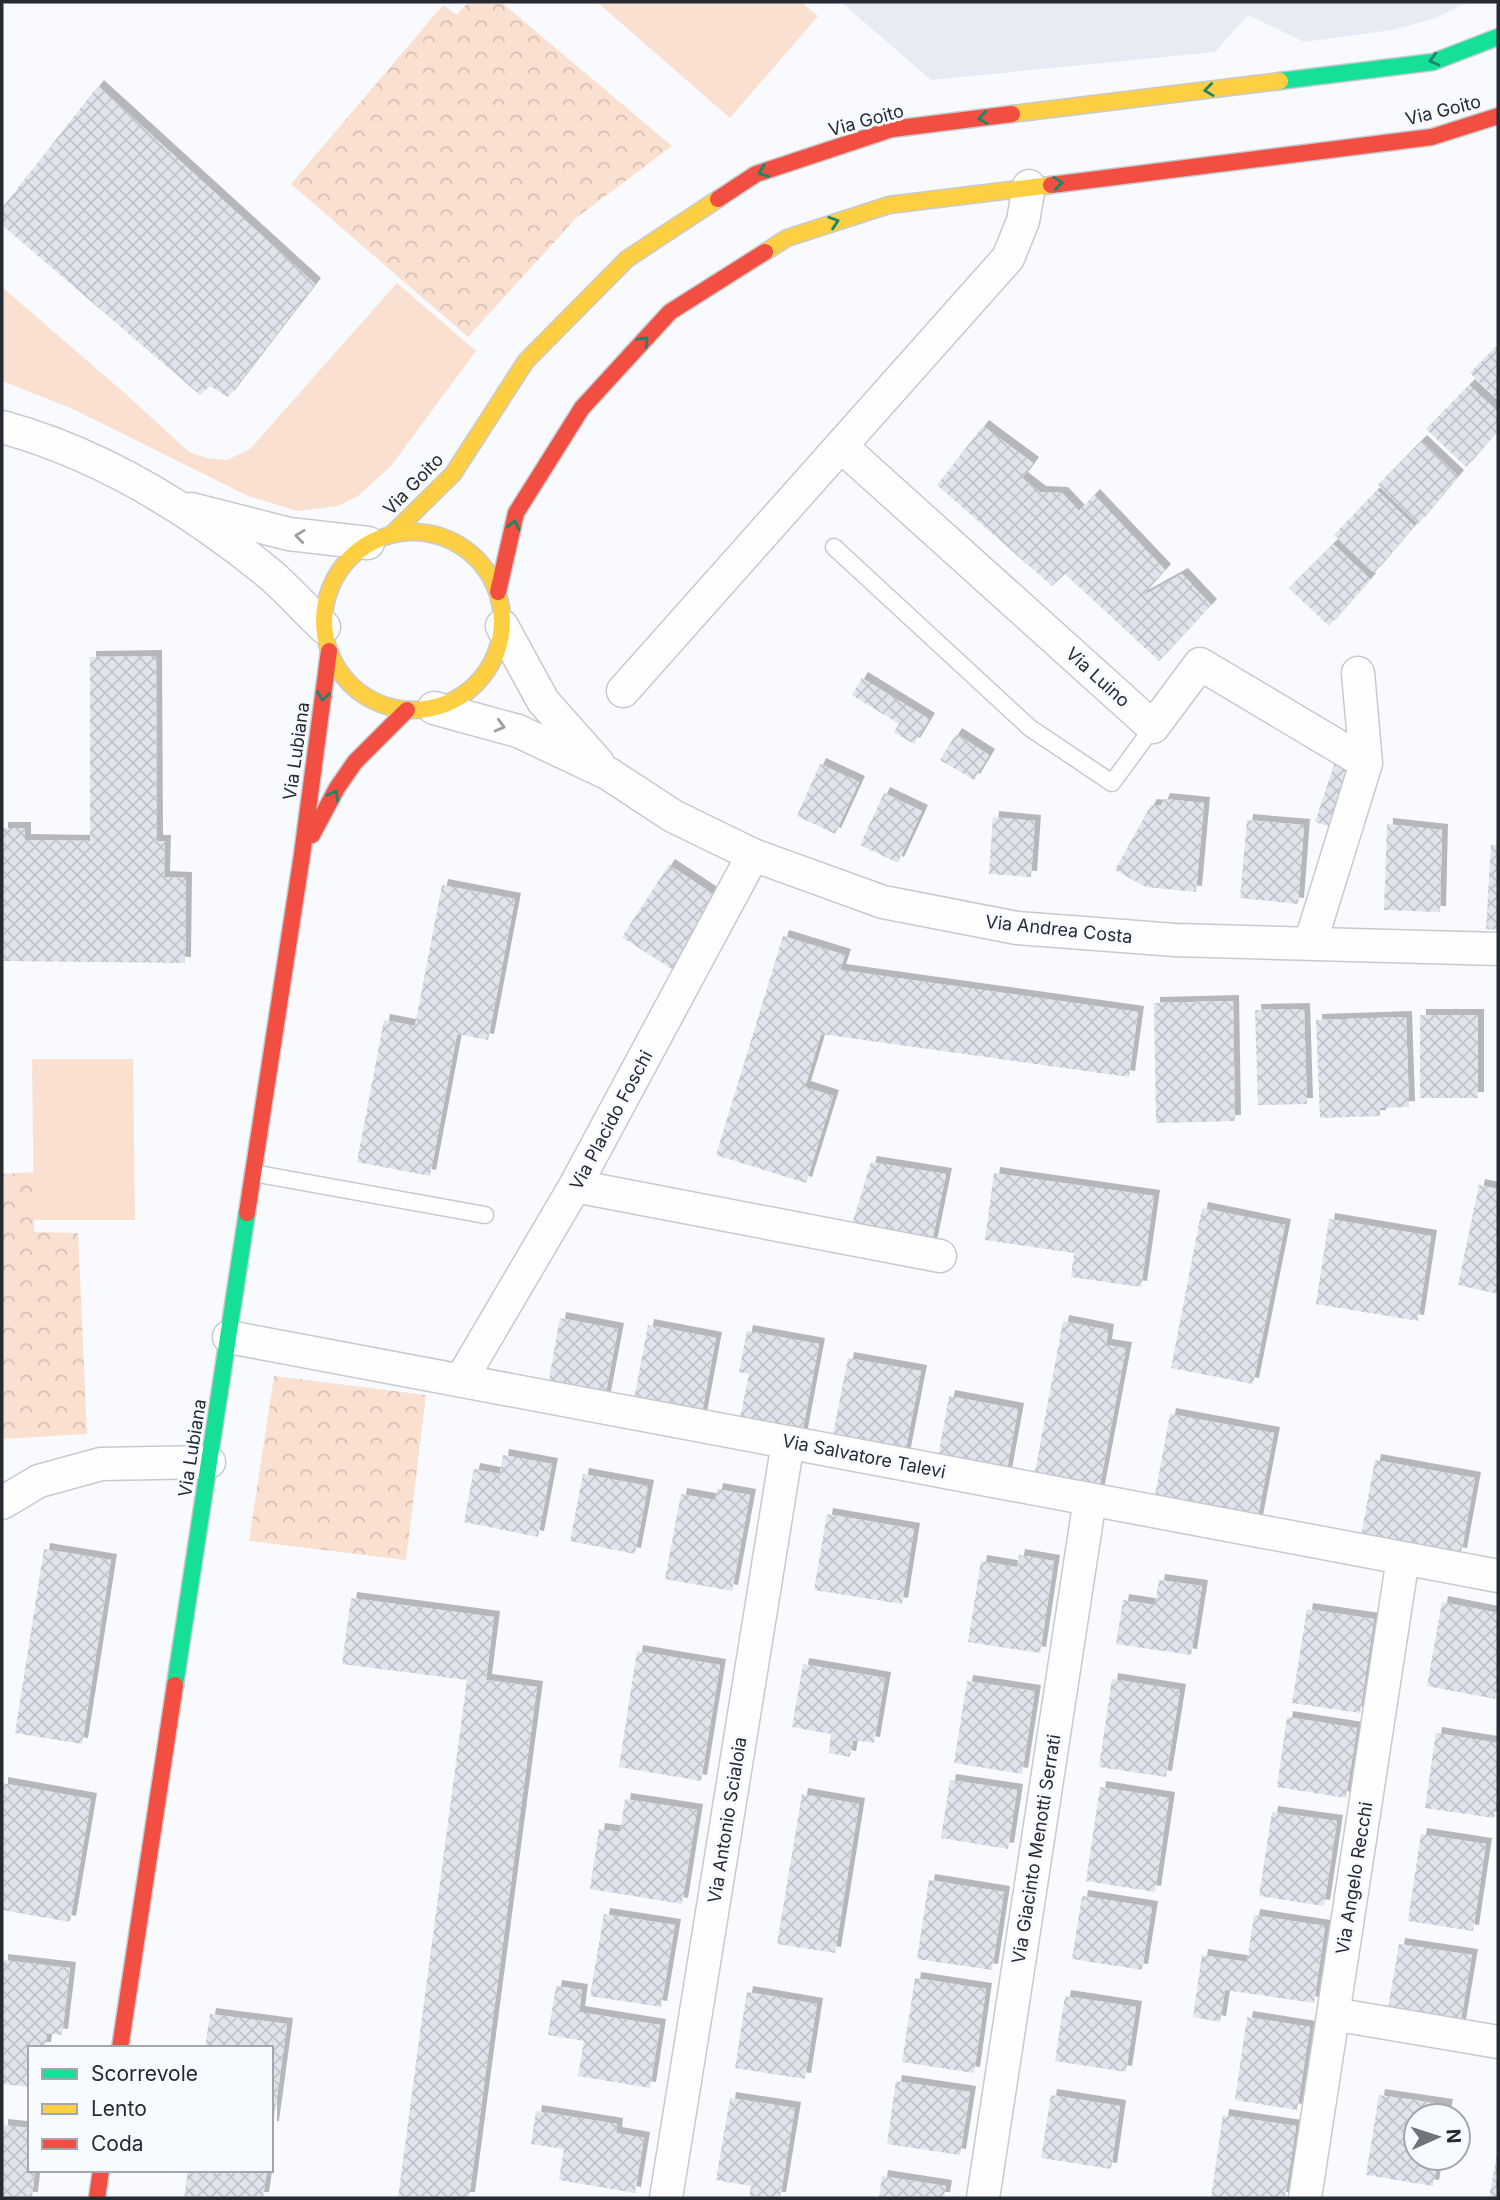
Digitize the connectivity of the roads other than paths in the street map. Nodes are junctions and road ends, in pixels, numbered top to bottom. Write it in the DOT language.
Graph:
graph roads {
  1 [pos="1498,37"];
  2 [pos="1498,116"];
  3 [pos="1029,186"];
  4 [pos="2,427"];
  5 [pos="841,446"];
  6 [pos="176,505"];
  7 [pos="381,538"];
  8 [pos="834,547"];
  9 [pos="498,592"];
  10 [pos="502,626"];
  11 [pos="326,640"];
  12 [pos="1358,673"];
  13 [pos="623,691"];
  14 [pos="420,709"];
  15 [pos="1153,727"];
  16 [pos="1366,763"];
  17 [pos="608,774"];
  18 [pos="302,855"];
  19 [pos="753,855"];
  20 [pos="1310,944"];
  21 [pos="1498,949"];
  22 [pos="253,1173"];
  23 [pos="575,1186"];
  24 [pos="485,1215"];
  25 [pos="940,1256"];
  26 [pos="229,1337"];
  27 [pos="461,1380"];
  28 [pos="788,1442"];
  29 [pos="209,1462"];
  30 [pos="1090,1499"];
  31 [pos="2,1503"];
  32 [pos="1403,1558"];
  33 [pos="1498,1576"];
  34 [pos="1333,2014"];
  35 [pos="1498,2042"];
  36 [pos="120,2046"];
  37 [pos="101,2172"];
  38 [pos="97,2198"];
  39 [pos="666,2198"];
  40 [pos="983,2198"];
  41 [pos="1305,2198"];
  1 -- 7 [label="street, Via Goito, one-way"];
  3 -- 2 [label="street, Via Goito, one-way"];
  3 -- 5 [label="street"];
  9 -- 3 [label="street, Via Goito, one-way"];
  4 -- 6 [label="street"];
  5 -- 13 [label="street"];
  5 -- 15 [label="street, Via Luino"];
  7 -- 6 [label="street, one-way"];
  6 -- 11 [label="street"];
  7 -- 9 [label="street"];
  7 -- 11 [label="street"];
  8 -- 15 [label="lane"];
  9 -- 10 [label="street"];
  10 -- 14 [label="street"];
  10 -- 17 [label="street, Via Andrea Costa"];
  11 -- 14 [label="street"];
  11 -- 18 [label="street, Via Lubiana, one-way"];
  12 -- 16 [label="street"];
  14 -- 17 [label="street, Via Andrea Costa, one-way"];
  18 -- 14 [label="street, Via Lubiana, one-way"];
  15 -- 16 [label="street"];
  16 -- 20 [label="street"];
  17 -- 19 [label="street, Via Andrea Costa"];
  18 -- 22 [label="street, Via Lubiana"];
  19 -- 20 [label="street, Via Andrea Costa"];
  19 -- 23 [label="street, Via Placido Foschi"];
  20 -- 21 [label="street, Via Andrea Costa"];
  22 -- 24 [label="lane"];
  22 -- 26 [label="street, Via Lubiana"];
  23 -- 25 [label="street"];
  23 -- 27 [label="street, Via Placido Foschi"];
  26 -- 27 [label="street, Via Salvatore Talevi"];
  26 -- 29 [label="street, Via Lubiana"];
  27 -- 28 [label="street, Via Salvatore Talevi"];
  28 -- 30 [label="street, Via Salvatore Talevi"];
  28 -- 39 [label="street, Via Antonio Scialoia"];
  29 -- 31 [label="street"];
  29 -- 36 [label="street, Via Lubiana"];
  30 -- 32 [label="street, Via Salvatore Talevi"];
  30 -- 40 [label="street, Via Giacinto Menotti Serrati"];
  32 -- 33 [label="street, Via Salvatore Talevi"];
  32 -- 34 [label="street, Via Angelo Recchi"];
  34 -- 35 [label="street"];
  34 -- 41 [label="street, Via Angelo Recchi"];
  37 -- 38 [label="street"];
}
